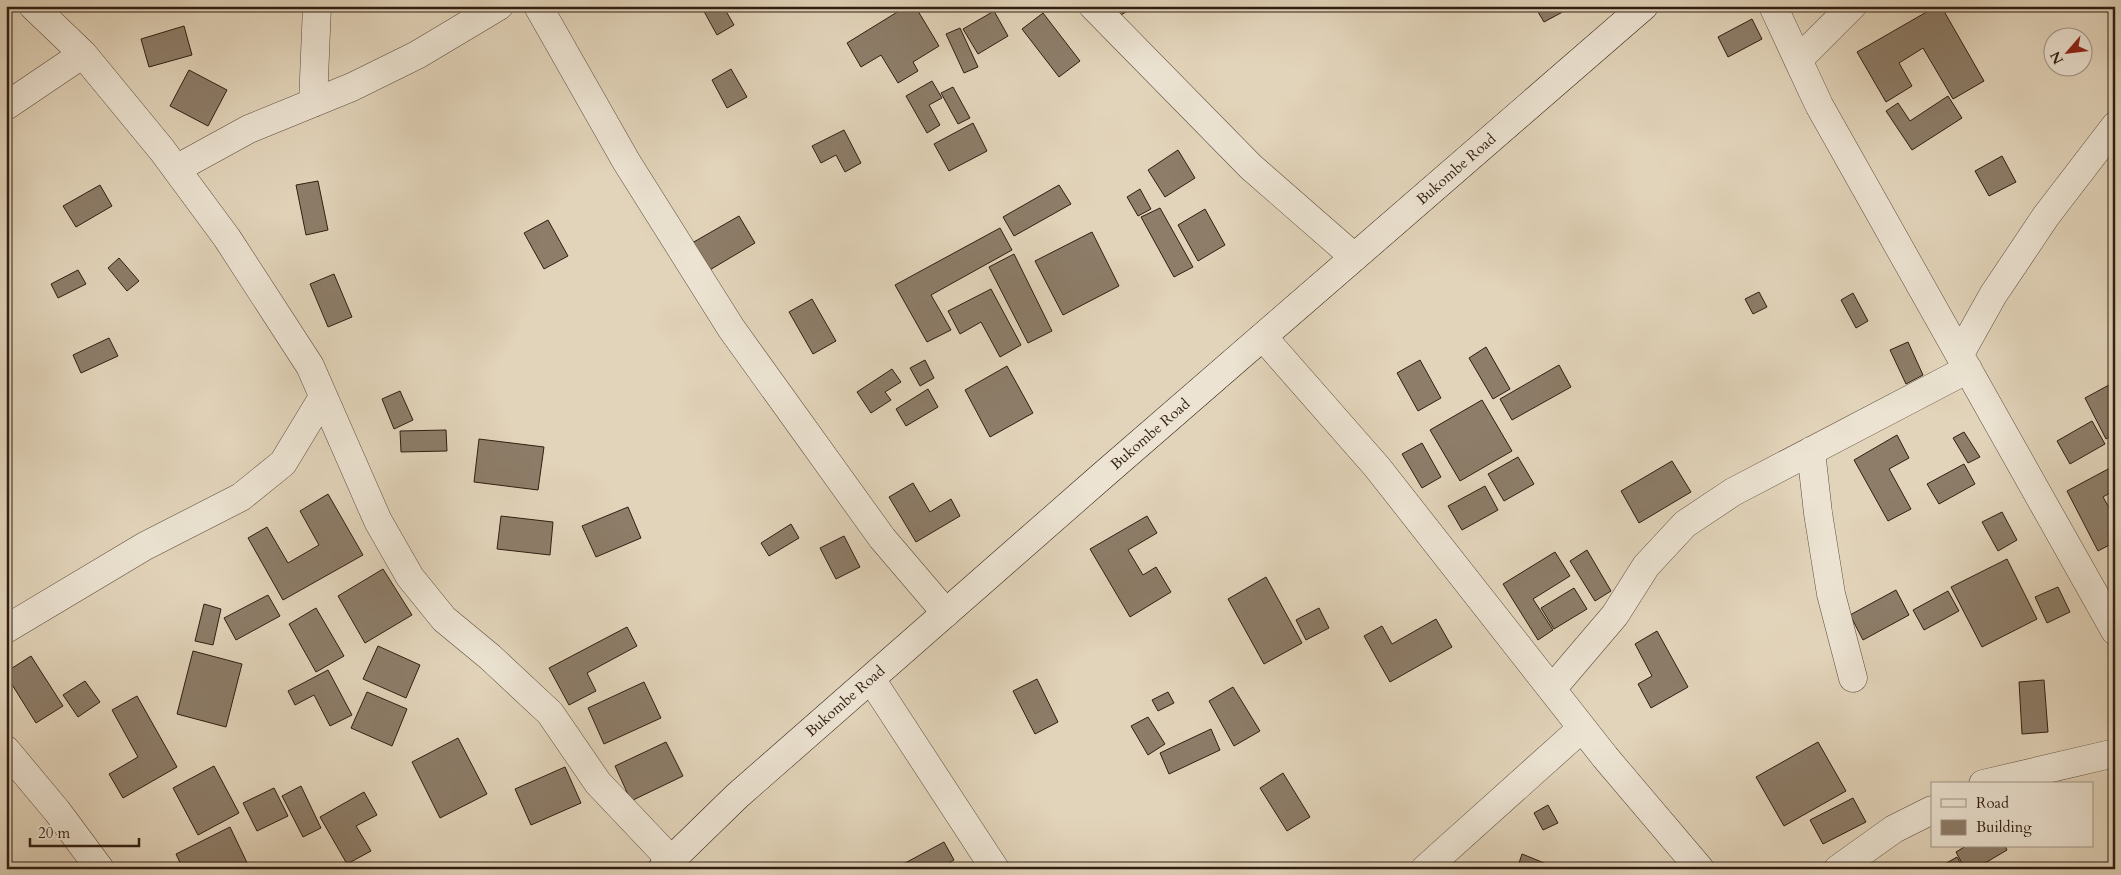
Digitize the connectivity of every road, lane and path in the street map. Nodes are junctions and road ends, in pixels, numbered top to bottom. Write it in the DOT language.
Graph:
graph roads {
  1 [pos="33,6"];
  2 [pos="317,6"];
  3 [pos="499,6"];
  4 [pos="538,6"];
  5 [pos="1093,6"];
  6 [pos="1644,6"];
  7 [pos="1773,6"];
  8 [pos="1852,6"];
  9 [pos="83,54"];
  10 [pos="1798,60"];
  11 [pos="313,103"];
  12 [pos="6,106"];
  13 [pos="2115,126"];
  14 [pos="176,170"];
  15 [pos="1354,257"];
  16 [pos="1263,337"];
  17 [pos="1964,362"];
  18 [pos="322,397"];
  19 [pos="1811,451"];
  20 [pos="946,613"];
  21 [pos="6,628"];
  22 [pos="2115,631"];
  23 [pos="1853,678"];
  24 [pos="871,679"];
  25 [pos="1552,689"];
  26 [pos="1582,728"];
  27 [pos="6,750"];
  28 [pos="2115,753"];
  29 [pos="1992,782"];
  30 [pos="1931,810"];
  31 [pos="666,864"];
  32 [pos="100,869"];
  33 [pos="995,869"];
  34 [pos="1425,869"];
  35 [pos="1700,869"];
  36 [pos="1838,869"];
  1 -- 9 [label="street"];
  2 -- 11 [label="street"];
  3 -- 11 [label="street"];
  4 -- 20 [label="street"];
  5 -- 15 [label="street"];
  6 -- 15 [label="street, Bukombe Road"];
  7 -- 10 [label="street"];
  8 -- 10 [label="street"];
  9 -- 12 [label="street"];
  9 -- 14 [label="street"];
  10 -- 17 [label="street"];
  11 -- 14 [label="street"];
  13 -- 17 [label="street"];
  14 -- 18 [label="street"];
  15 -- 16 [label="street, Bukombe Road"];
  16 -- 20 [label="street, Bukombe Road"];
  16 -- 25 [label="street"];
  17 -- 19 [label="street"];
  17 -- 22 [label="street"];
  18 -- 21 [label="street"];
  18 -- 31 [label="street"];
  19 -- 23 [label="street"];
  19 -- 25 [label="street"];
  20 -- 24 [label="street, Bukombe Road"];
  24 -- 31 [label="street, Bukombe Road"];
  24 -- 33 [label="street"];
  25 -- 26 [label="street"];
  26 -- 34 [label="street"];
  26 -- 35 [label="street"];
  27 -- 32 [label="street"];
  28 -- 29 [label="street"];
  30 -- 36 [label="street"];
}
